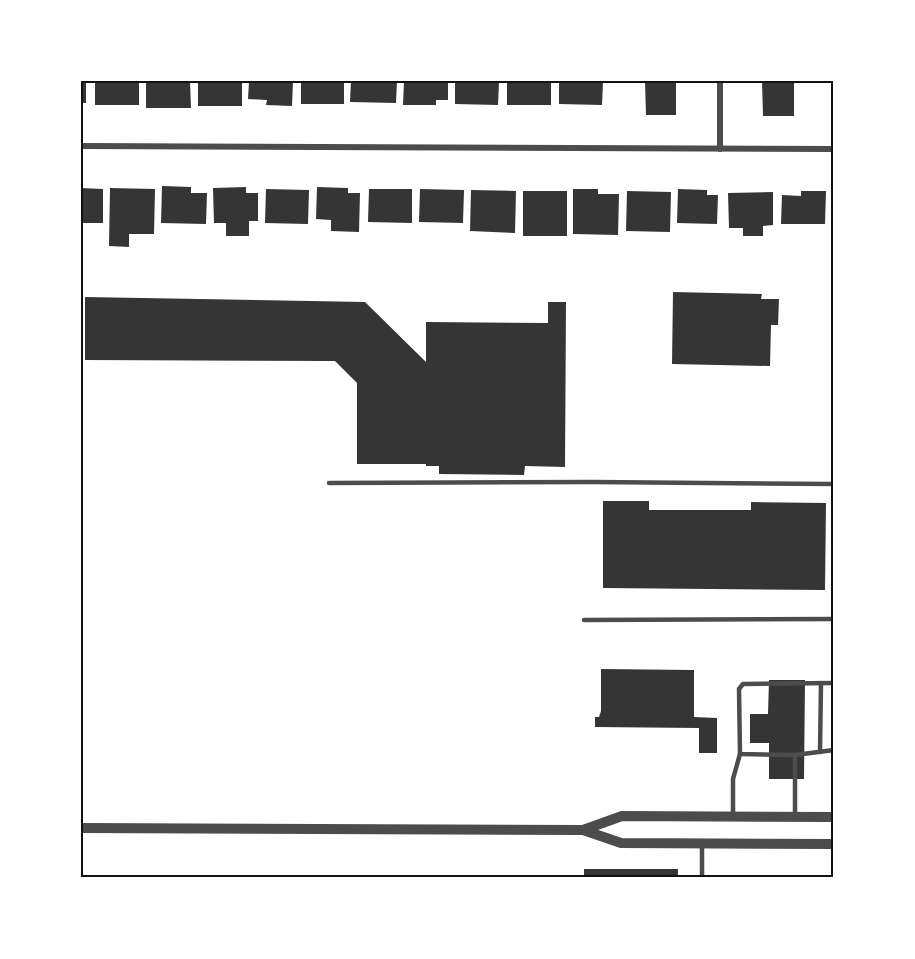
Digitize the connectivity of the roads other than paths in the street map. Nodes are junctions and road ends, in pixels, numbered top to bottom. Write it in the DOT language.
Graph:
graph roads {
  1 [pos="720,81"];
  2 [pos="81,146"];
  3 [pos="720,149"];
  4 [pos="834,149"];
  5 [pos="329,483"];
  6 [pos="834,484"];
  7 [pos="834,619"];
  8 [pos="584,620"];
  9 [pos="821,683"];
  10 [pos="834,683"];
  11 [pos="834,750"];
  12 [pos="820,752"];
  13 [pos="740,754"];
  14 [pos="795,755"];
  15 [pos="733,817"];
  16 [pos="795,817"];
  17 [pos="834,817"];
  18 [pos="81,828"];
  19 [pos="583,830"];
  20 [pos="702,843"];
  21 [pos="834,844"];
  22 [pos="702,878"];
  1 -- 3 [label="street"];
  2 -- 3 [label="street"];
  3 -- 4 [label="street"];
  5 -- 6 [label="lane"];
  7 -- 8 [label="lane"];
  9 -- 10 [label="lane"];
  9 -- 12 [label="lane"];
  9 -- 13 [label="lane"];
  11 -- 12 [label="lane"];
  12 -- 14 [label="lane"];
  13 -- 14 [label="lane"];
  13 -- 15 [label="lane"];
  14 -- 16 [label="lane"];
  15 -- 16 [label="street"];
  15 -- 19 [label="street"];
  16 -- 17 [label="street"];
  18 -- 19 [label="street"];
  19 -- 20 [label="street"];
  20 -- 21 [label="street"];
  20 -- 22 [label="lane"];
}
